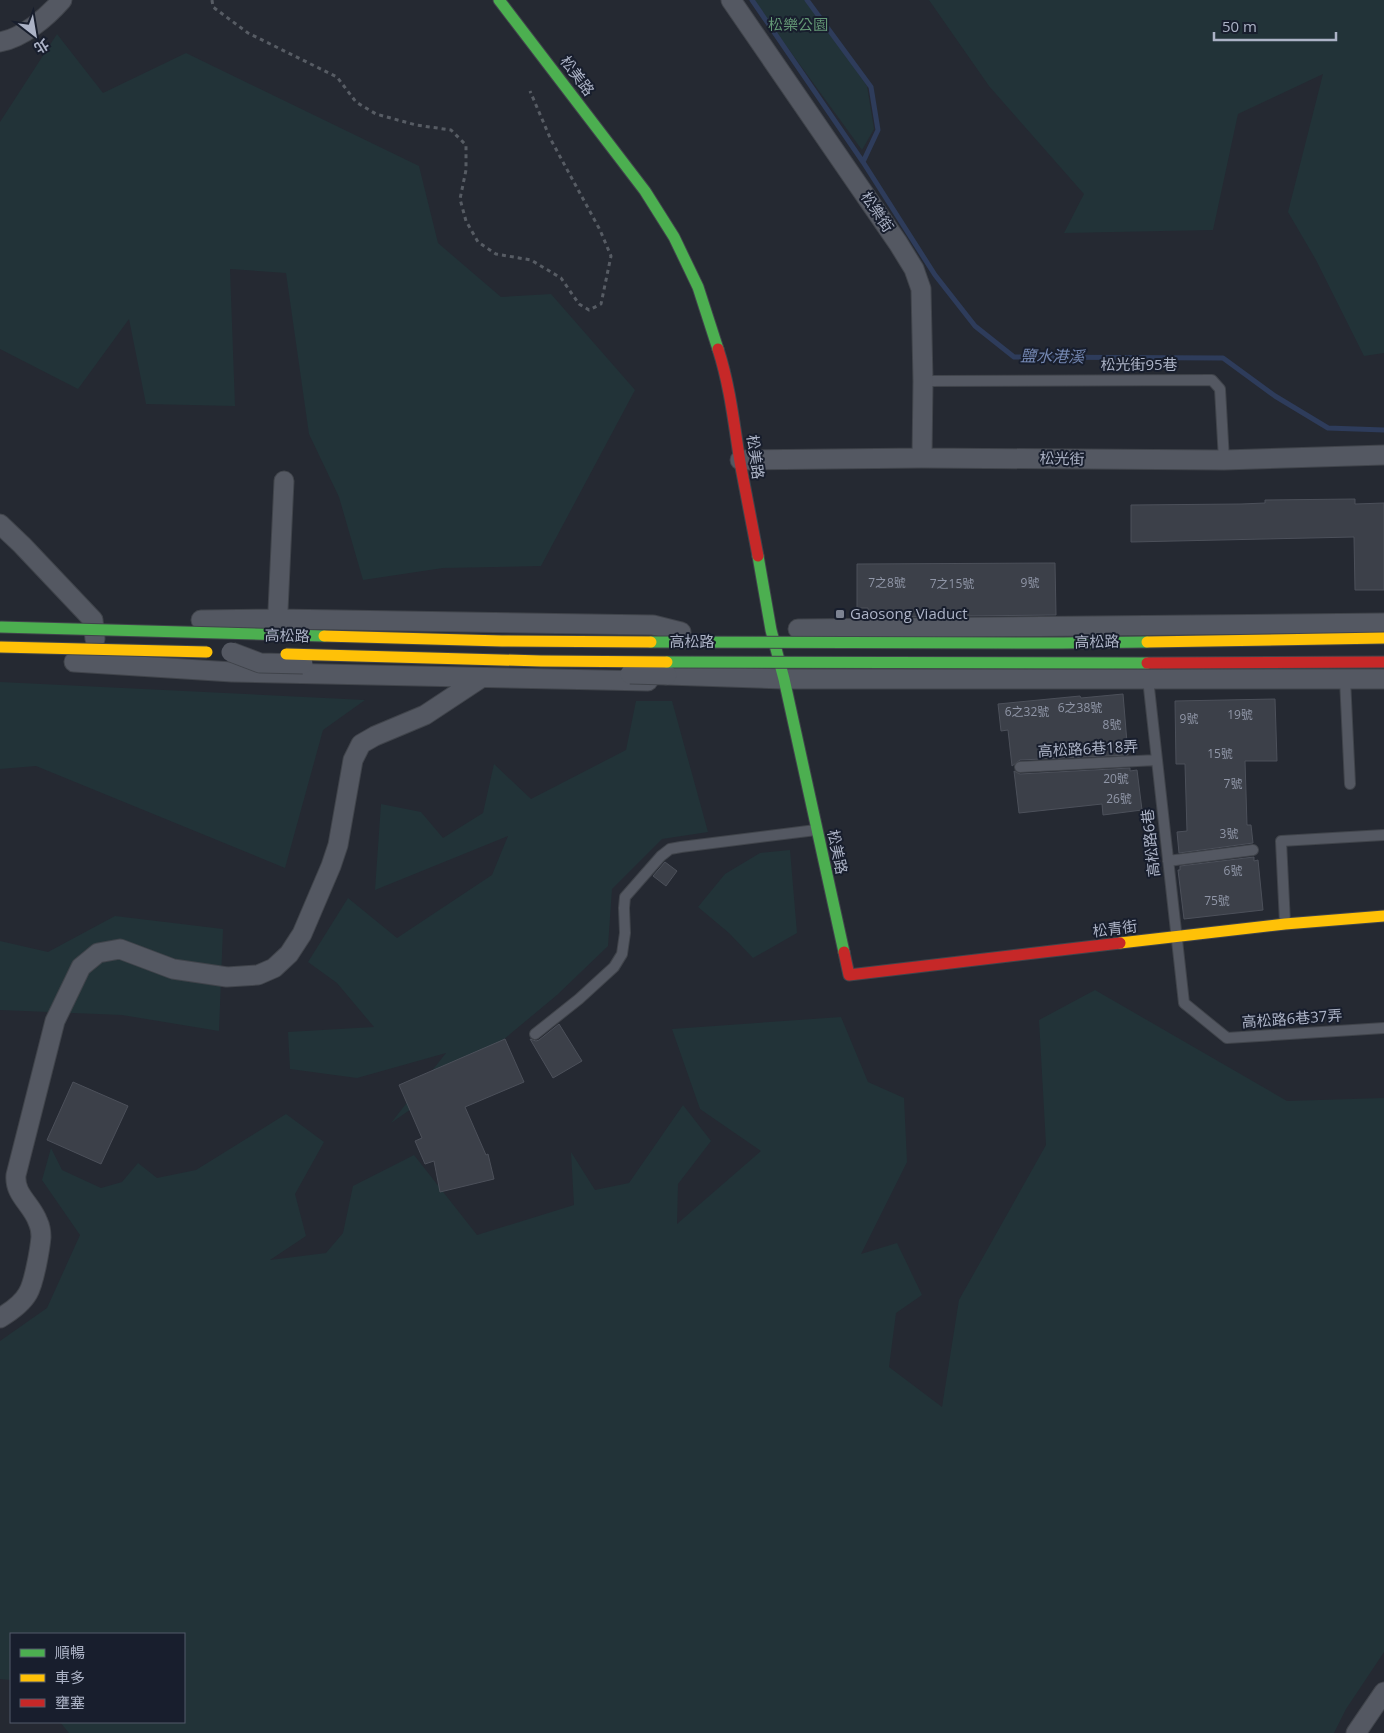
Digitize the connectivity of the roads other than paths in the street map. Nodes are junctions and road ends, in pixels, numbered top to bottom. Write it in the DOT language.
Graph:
graph roads {
  1 [pos="62,0"];
  2 [pos="499,0"];
  3 [pos="731,0"];
  4 [pos="0,42"];
  5 [pos="923,381"];
  6 [pos="1384,455"];
  7 [pos="922,458"];
  8 [pos="740,460"];
  9 [pos="1224,460"];
  10 [pos="284,481"];
  11 [pos="0,524"];
  12 [pos="0,618"];
  13 [pos="278,619"];
  14 [pos="93,620"];
  15 [pos="1384,623"];
  16 [pos="0,627"];
  17 [pos="771,630"];
  18 [pos="673,632"];
  19 [pos="1384,638"];
  20 [pos="231,643"];
  21 [pos="0,647"];
  22 [pos="0,660"];
  23 [pos="99,662"];
  24 [pos="1384,662"];
  25 [pos="275,673"];
  26 [pos="675,675"];
  27 [pos="481,678"];
  28 [pos="784,679"];
  29 [pos="1148,679"];
  30 [pos="1345,679"];
  31 [pos="1384,679"];
  32 [pos="1157,760"];
  33 [pos="1020,767"];
  34 [pos="1350,784"];
  35 [pos="817,830"];
  36 [pos="1384,835"];
  37 [pos="1253,850"];
  38 [pos="1168,861"];
  39 [pos="1384,916"];
  40 [pos="1285,924"];
  41 [pos="1176,937"];
  42 [pos="849,975"];
  43 [pos="1184,1003"];
  44 [pos="1384,1028"];
  45 [pos="535,1034"];
  46 [pos="0,1318"];
  47 [pos="1384,1692"];
  48 [pos="1356,1733"];
  1 -- 4 [label="street"];
  2 -- 8 [label="street, 松美路"];
  3 -- 5 [label="street, 松樂街"];
  5 -- 7 [label="street, 松樂街"];
  5 -- 9 [label="lane, 松光街95巷"];
  6 -- 9 [label="street, 松光街"];
  7 -- 8 [label="street, 松光街"];
  7 -- 9 [label="street, 松光街"];
  8 -- 17 [label="street, 松美路"];
  10 -- 13 [label="street"];
  11 -- 14 [label="street"];
  12 -- 14 [label="street, 高松路"];
  13 -- 14 [label="street, 高松路"];
  13 -- 18 [label="street, 高松路"];
  13 -- 25 [label="street"];
  14 -- 23 [label="street"];
  15 -- 17 [label="street, 高松路"];
  16 -- 20 [label="street, 高松路, bridge"];
  17 -- 18 [label="street, 高松路"];
  17 -- 28 [label="street, 松美路"];
  18 -- 20 [label="street, bridge"];
  19 -- 20 [label="street, 高松路, bridge"];
  20 -- 21 [label="street, 高松路, bridge"];
  20 -- 24 [label="street, 高松路, bridge"];
  20 -- 26 [label="street, bridge"];
  22 -- 23 [label="street"];
  23 -- 25 [label="street"];
  25 -- 27 [label="street"];
  26 -- 27 [label="street"];
  26 -- 28 [label="street"];
  27 -- 46 [label="street"];
  28 -- 29 [label="street"];
  28 -- 35 [label="street, 松美路"];
  29 -- 30 [label="street"];
  29 -- 32 [label="lane, 高松路6巷"];
  30 -- 31 [label="street"];
  30 -- 34 [label="lane"];
  32 -- 33 [label="lane, 高松路6巷18弄"];
  32 -- 38 [label="lane, 高松路6巷"];
  35 -- 42 [label="street, 松美路"];
  35 -- 45 [label="lane"];
  36 -- 40 [label="lane"];
  37 -- 38 [label="lane"];
  38 -- 41 [label="lane, 高松路6巷"];
  39 -- 40 [label="street, 松青街"];
  40 -- 41 [label="street, 松青街"];
  41 -- 42 [label="street, 松青街"];
  41 -- 43 [label="lane, 高松路6巷"];
  43 -- 44 [label="lane, 高松路6巷37弄"];
  47 -- 48 [label="street"];
}
